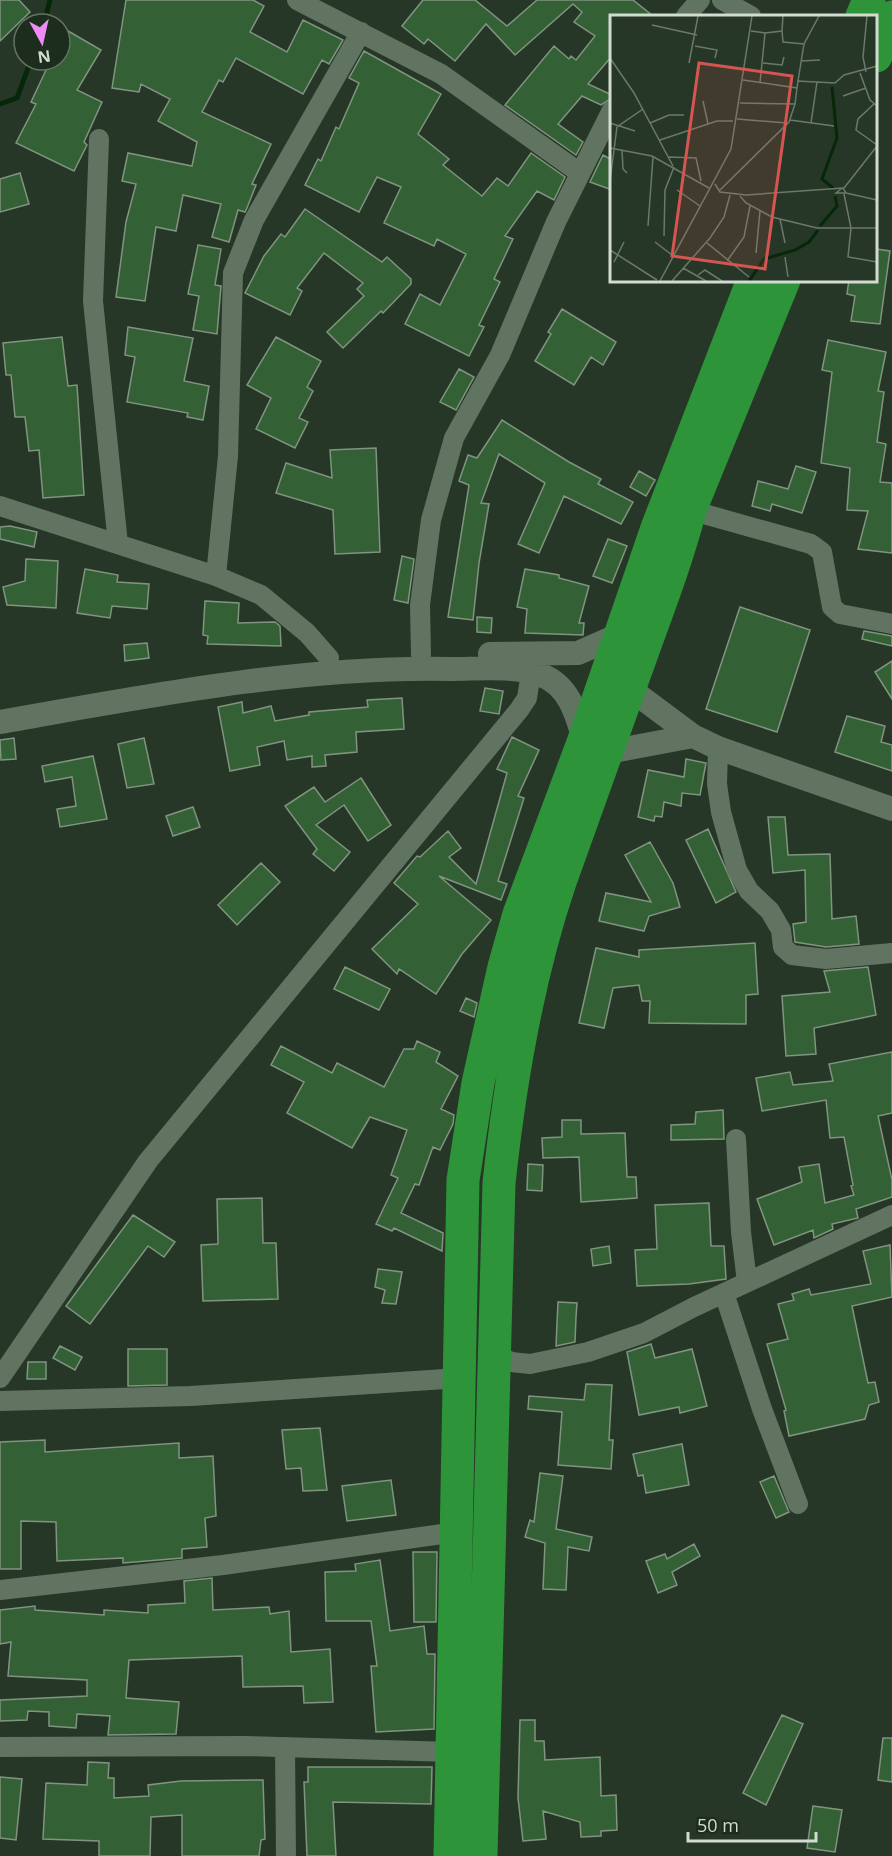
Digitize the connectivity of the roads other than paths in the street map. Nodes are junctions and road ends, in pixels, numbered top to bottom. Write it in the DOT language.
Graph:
graph roads {
  1 [pos="297,0"];
  2 [pos="700,0"];
  3 [pos="722,0"];
  4 [pos="869,0"];
  5 [pos="687,15"];
  6 [pos="749,15"];
  7 [pos="862,15"];
  8 [pos="892,17"];
  9 [pos="361,32"];
  10 [pos="877,54"];
  11 [pos="610,114"];
  12 [pos="99,139"];
  13 [pos="580,173"];
  14 [pos="752,282"];
  15 [pos="783,282"];
  16 [pos="0,506"];
  17 [pos="690,510"];
  18 [pos="118,544"];
  19 [pos="216,576"];
  20 [pos="892,624"];
  21 [pos="619,635"];
  22 [pos="421,655"];
  23 [pos="329,658"];
  24 [pos="531,673"];
  25 [pos="630,689"];
  26 [pos="0,706"];
  27 [pos="0,722"];
  28 [pos="693,736"];
  29 [pos="596,746"];
  30 [pos="718,748"];
  31 [pos="892,809"];
  32 [pos="892,953"];
  33 [pos="736,1139"];
  34 [pos="892,1215"];
  35 [pos="747,1282"];
  36 [pos="724,1293"];
  37 [pos="493,1353"];
  38 [pos="0,1378"];
  39 [pos="460,1378"];
  40 [pos="0,1401"];
  41 [pos="798,1504"];
  42 [pos="456,1532"];
  43 [pos="0,1590"];
  44 [pos="0,1747"];
  45 [pos="285,1747"];
  46 [pos="453,1752"];
  47 [pos="468,1791"];
  48 [pos="286,1856"];
  49 [pos="450,1856"];
  50 [pos="481,1856"];
  1 -- 9 [label="street"];
  2 -- 5 [label="street"];
  3 -- 6 [label="street"];
  4 -- 7 [label="highway"];
  8 -- 10 [label="highway"];
  9 -- 13 [label="street"];
  9 -- 19 [label="street"];
  11 -- 13 [label="street"];
  12 -- 18 [label="street"];
  13 -- 22 [label="street"];
  14 -- 21 [label="highway"];
  15 -- 17 [label="highway"];
  16 -- 18 [label="street"];
  17 -- 20 [label="street"];
  17 -- 25 [label="highway"];
  18 -- 19 [label="street"];
  19 -- 23 [label="street"];
  21 -- 22 [label="street"];
  21 -- 29 [label="highway"];
  22 -- 23 [label="street"];
  23 -- 26 [label="street"];
  24 -- 27 [label="street"];
  24 -- 29 [label="street"];
  24 -- 38 [label="street"];
  25 -- 28 [label="street"];
  25 -- 29 [label="highway"];
  28 -- 29 [label="street"];
  28 -- 30 [label="street"];
  29 -- 37 [label="highway"];
  29 -- 39 [label="highway"];
  30 -- 31 [label="street"];
  30 -- 32 [label="street"];
  33 -- 35 [label="street"];
  34 -- 35 [label="street"];
  35 -- 36 [label="street"];
  36 -- 37 [label="street"];
  36 -- 41 [label="street"];
  37 -- 47 [label="highway"];
  39 -- 40 [label="street"];
  39 -- 42 [label="highway"];
  42 -- 43 [label="street"];
  42 -- 46 [label="highway"];
  44 -- 45 [label="street"];
  45 -- 46 [label="street"];
  45 -- 48 [label="street"];
  46 -- 47 [label="highway"];
  47 -- 49 [label="highway"];
  47 -- 50 [label="highway"];
}
